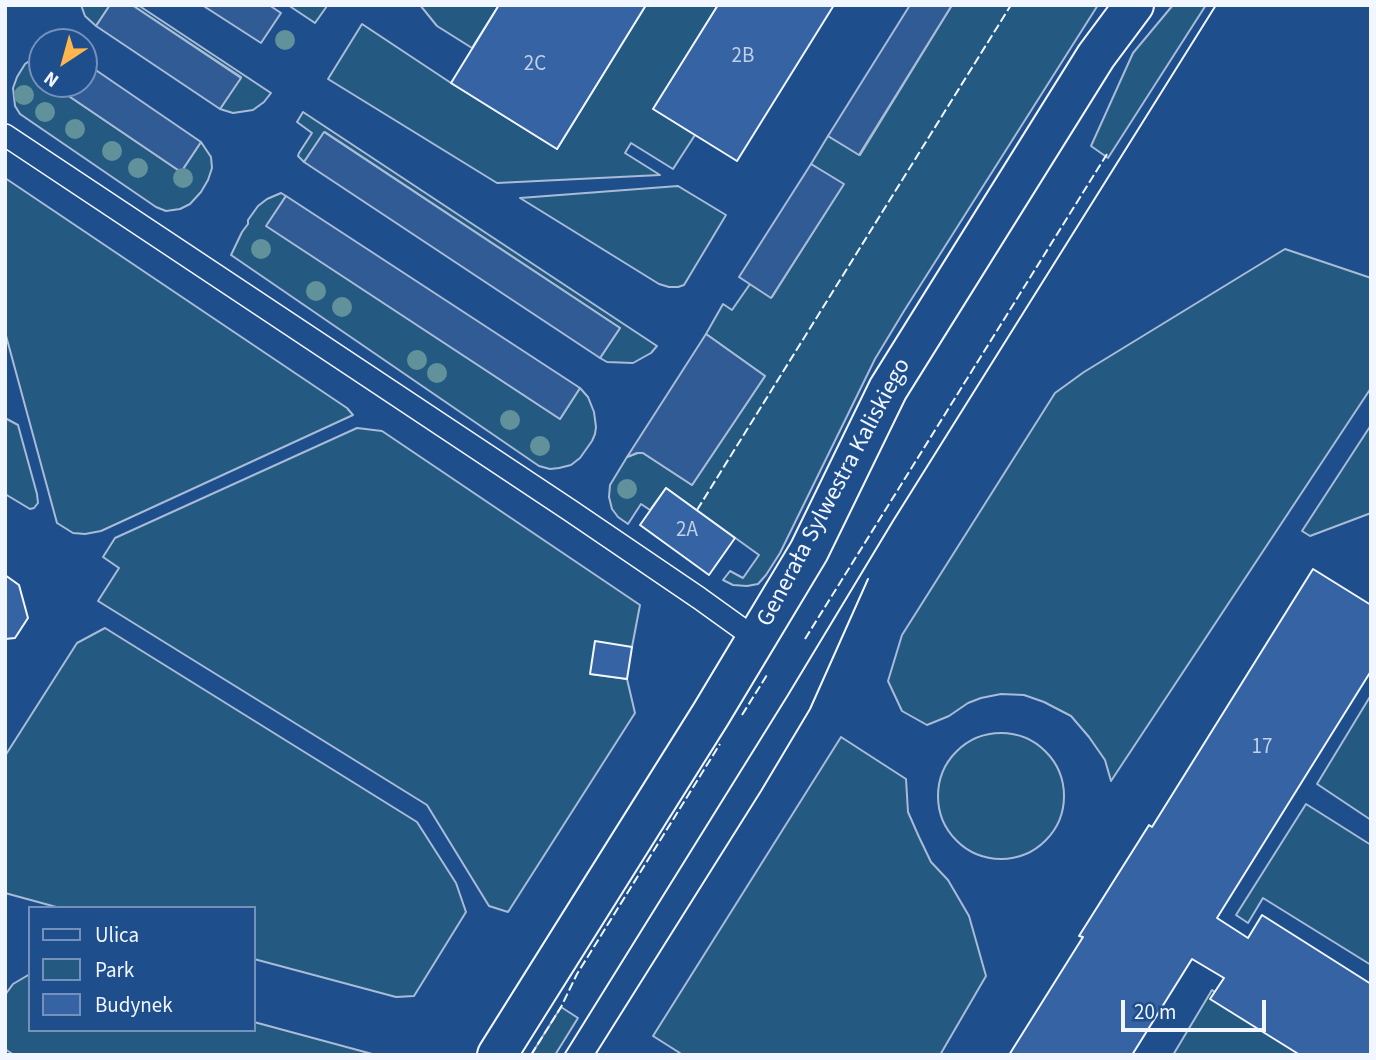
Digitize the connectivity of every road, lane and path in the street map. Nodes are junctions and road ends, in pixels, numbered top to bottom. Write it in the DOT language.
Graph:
graph roads {
  1 [pos="1134,5"];
  2 [pos="5,135"];
  3 [pos="756,639"];
  4 [pos="496,1055"];
  1 -- 3 [label="street, Generała Sylwestra Kaliskiego"];
  2 -- 3 [label="lane"];
  3 -- 4 [label="street, Generała Sylwestra Kaliskiego"];
}
